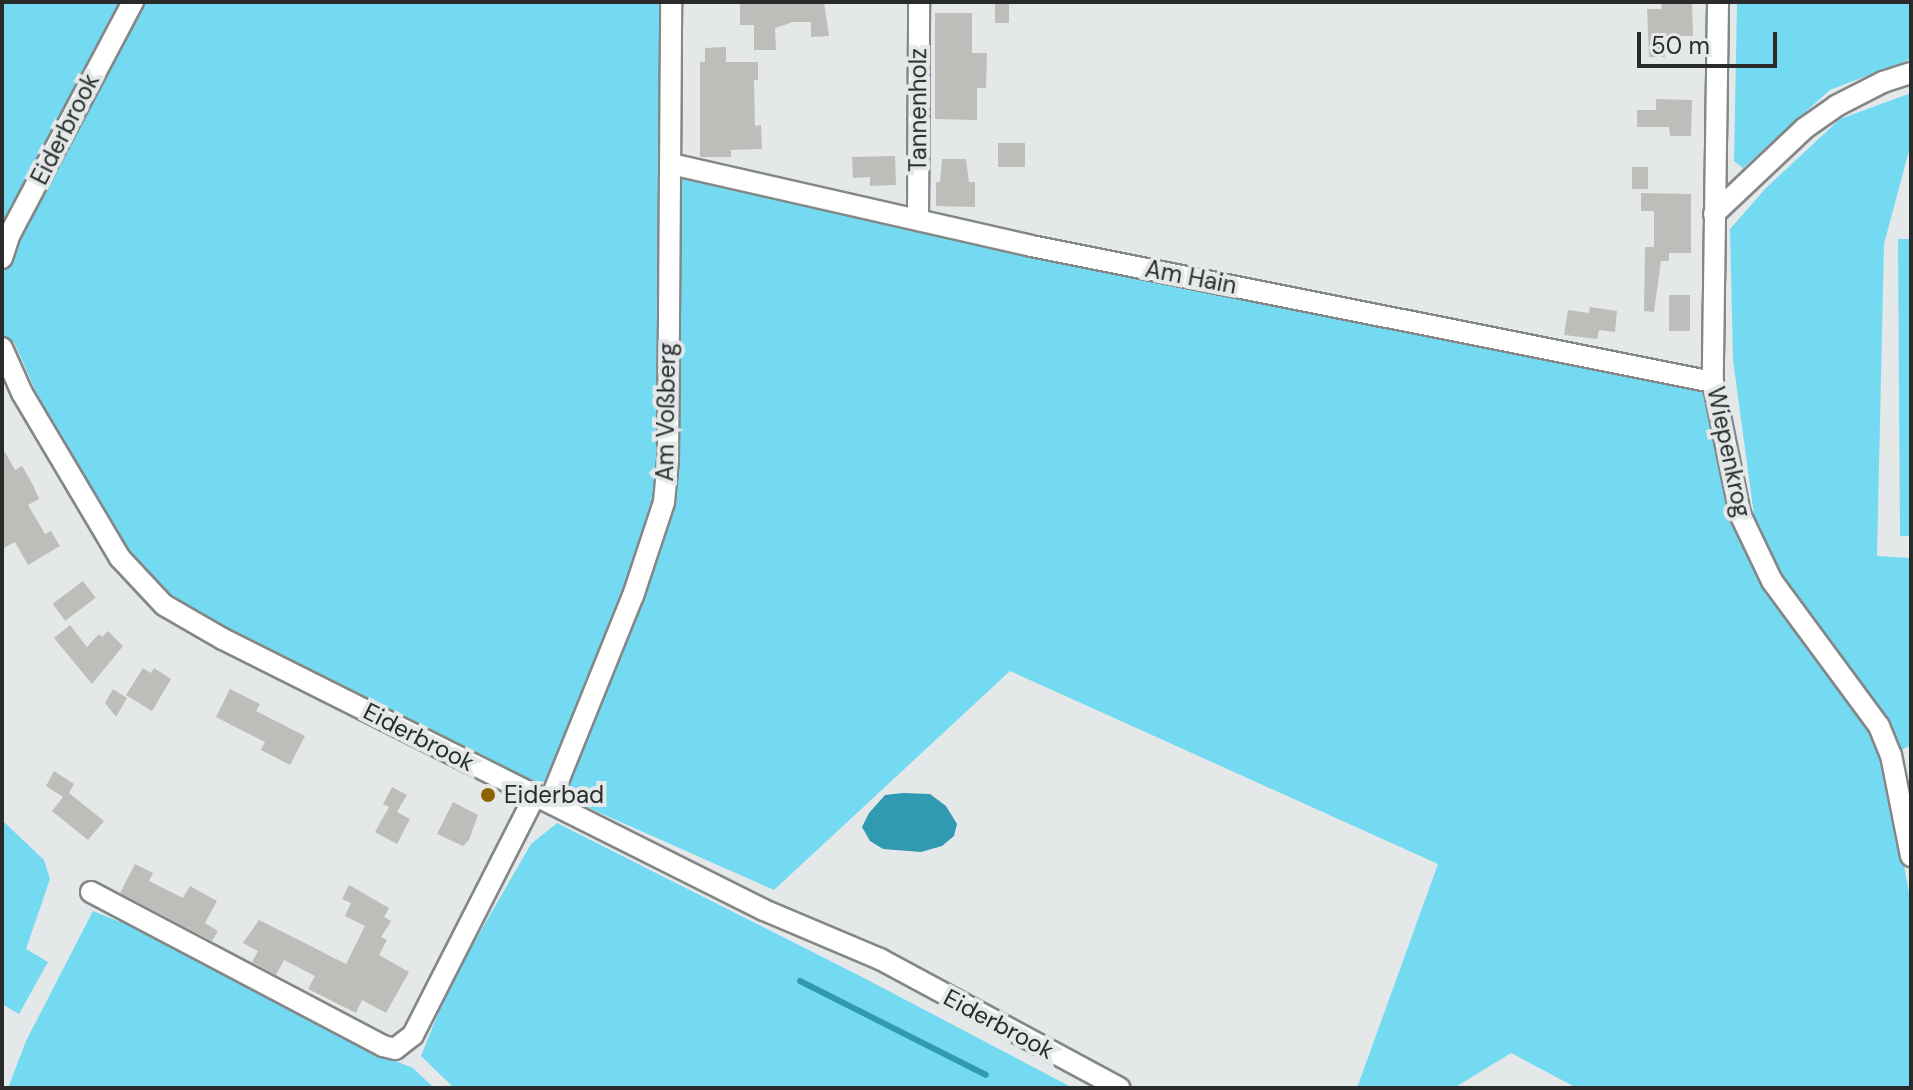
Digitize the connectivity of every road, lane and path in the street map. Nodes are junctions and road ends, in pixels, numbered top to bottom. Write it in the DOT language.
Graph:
graph roads {
  1 [pos="133,2"];
  2 [pos="671,2"];
  3 [pos="919,2"];
  4 [pos="1718,2"];
  5 [pos="1911,73"];
  6 [pos="671,164"];
  7 [pos="1714,214"];
  8 [pos="918,219"];
  9 [pos="2,258"];
  10 [pos="2,348"];
  11 [pos="1713,382"];
  12 [pos="542,798"];
  13 [pos="1911,856"];
  14 [pos="91,892"];
  15 [pos="1120,1088"];
  1 -- 9 [label="street, Eiderbrook"];
  2 -- 6 [label="street, Am Voßberg"];
  3 -- 8 [label="street, Tannenholz"];
  4 -- 7 [label="street, Wiepenkrog"];
  5 -- 7 [label="street"];
  6 -- 8 [label="street, Am Hain"];
  6 -- 12 [label="street, Am Voßberg"];
  7 -- 11 [label="street, Wiepenkrog"];
  8 -- 11 [label="street, Am Hain"];
  10 -- 12 [label="street, Eiderbrook"];
  11 -- 13 [label="street, Wiepenkrog"];
  12 -- 14 [label="street, Am Voßberg"];
  12 -- 15 [label="street, Eiderbrook"];
}
